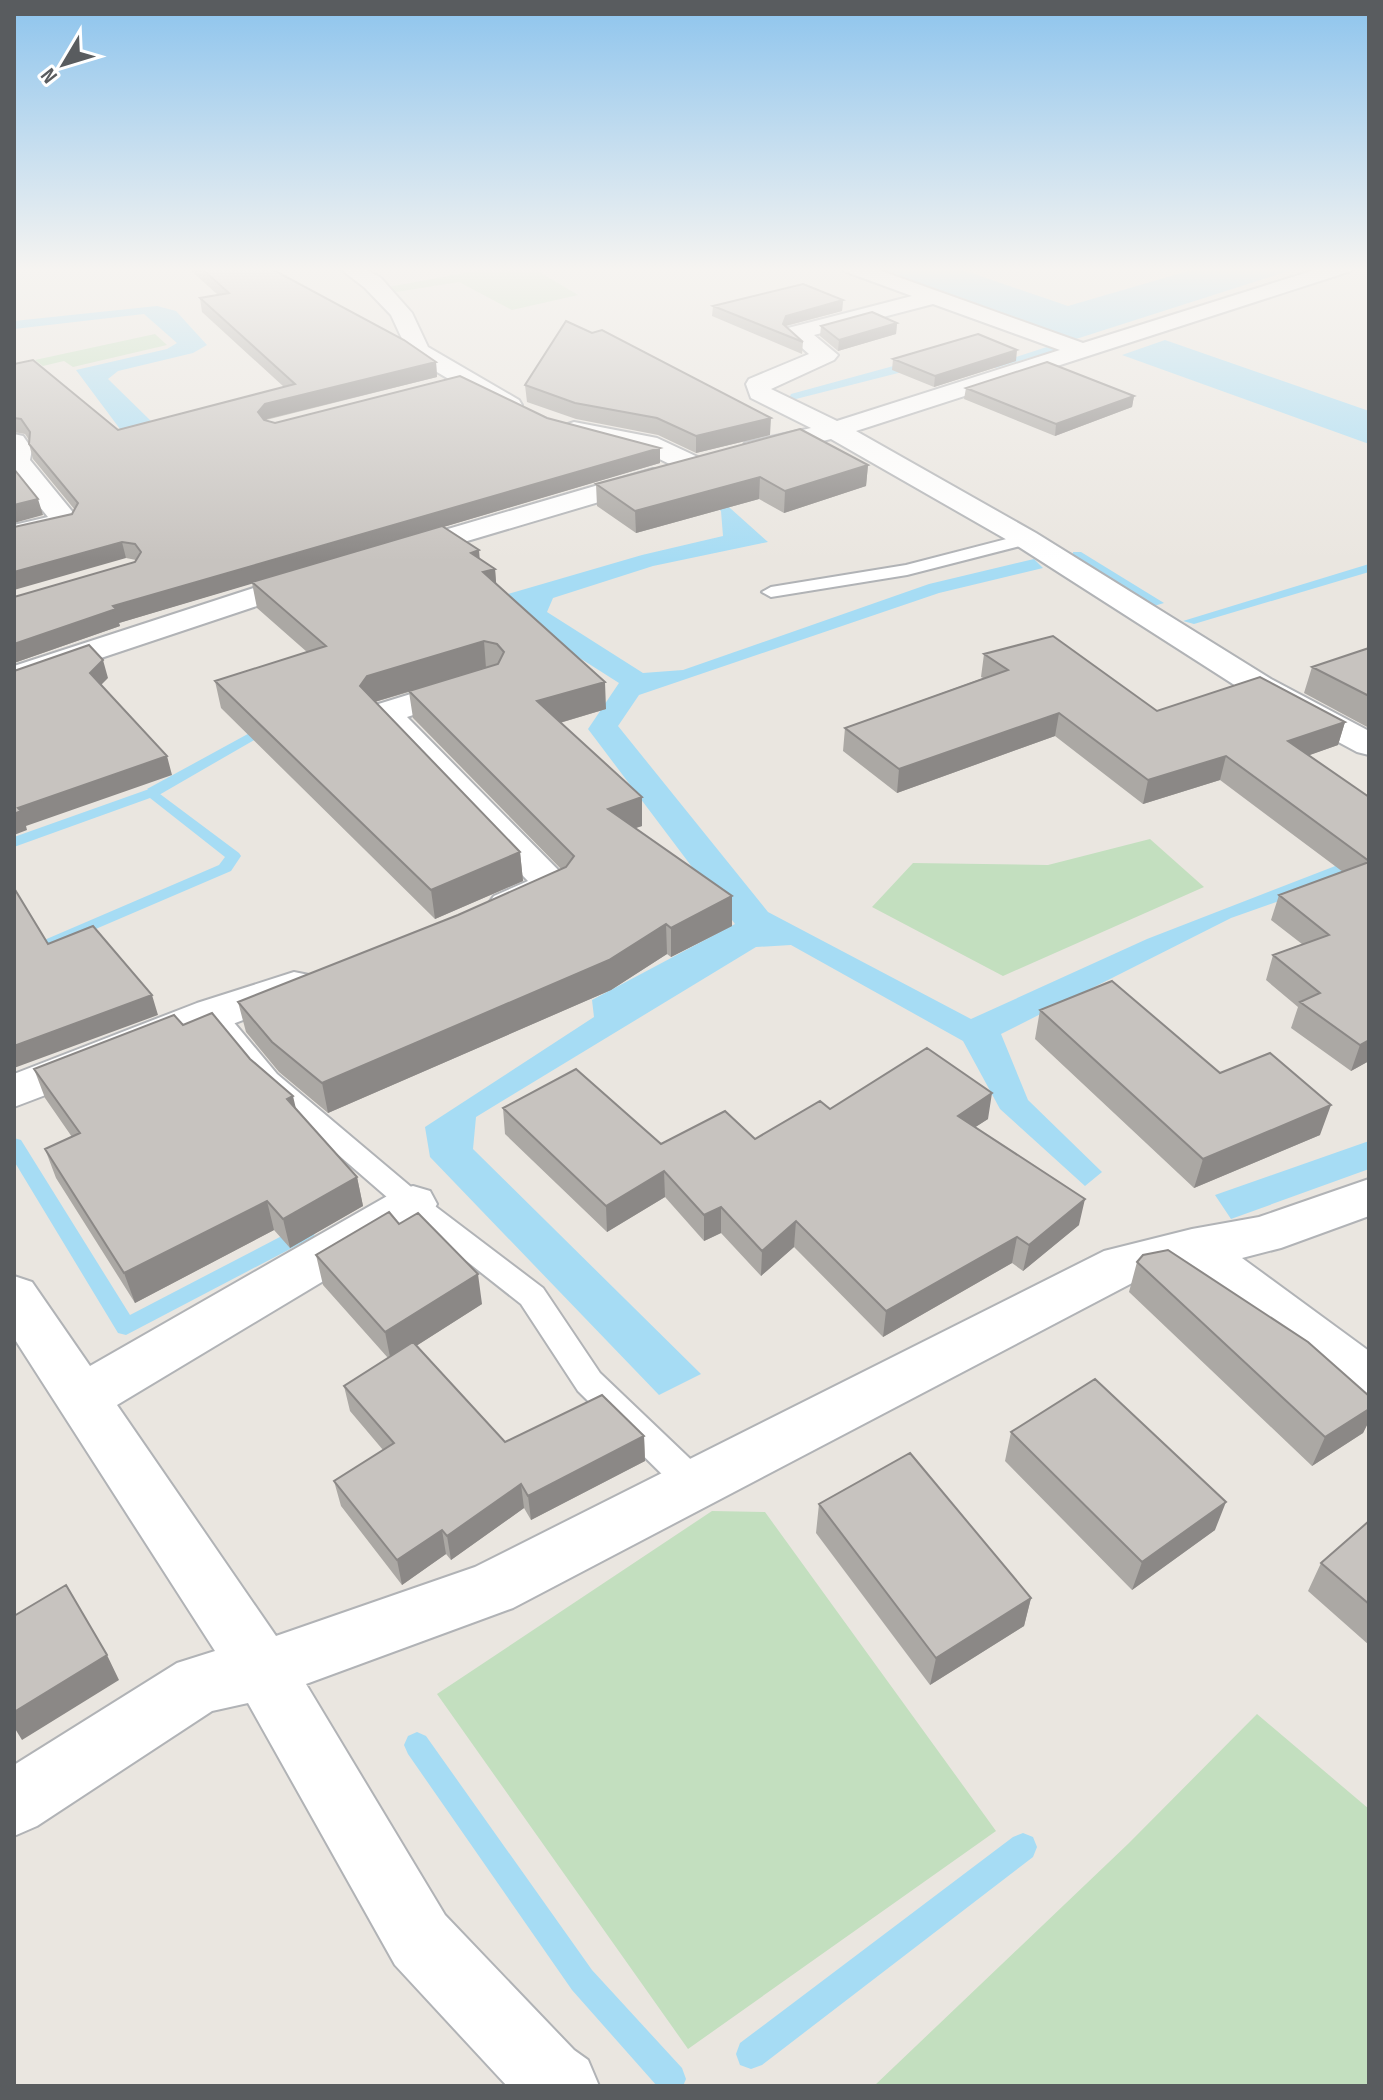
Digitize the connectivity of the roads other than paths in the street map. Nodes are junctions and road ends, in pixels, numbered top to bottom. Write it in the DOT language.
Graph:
graph roads {
  1 [pos="441,365"];
  2 [pos="803,365"];
  3 [pos="1039,365"];
  4 [pos="465,380"];
  5 [pos="436,388"];
  6 [pos="524,414"];
  7 [pos="555,424"];
  8 [pos="835,430"];
  9 [pos="14,442"];
  10 [pos="716,459"];
  11 [pos="14,534"];
  12 [pos="1026,539"];
  13 [pos="380,558"];
  14 [pos="335,571"];
  15 [pos="771,592"];
  16 [pos="14,677"];
  17 [pos="487,681"];
  18 [pos="1369,745"];
  19 [pos="469,921"];
  20 [pos="327,974"];
  21 [pos="212,1013"];
  22 [pos="14,1091"];
  23 [pos="1369,1197"];
  24 [pos="413,1204"];
  25 [pos="1192,1248"];
  26 [pos="14,1296"];
  27 [pos="1369,1381"];
  28 [pos="82,1398"];
  29 [pos="694,1484"];
  30 [pos="263,1670"];
  31 [pos="14,1803"];
  32 [pos="562,2086"];
  1 -- 4 [label="street"];
  2 -- 8 [label="street"];
  3 -- 8 [label="street"];
  4 -- 5 [label="street"];
  4 -- 6 [label="street"];
  7 -- 10 [label="street"];
  8 -- 10 [label="street"];
  8 -- 12 [label="street"];
  9 -- 11 [label="street"];
  10 -- 13 [label="street"];
  12 -- 15 [label="lane"];
  12 -- 18 [label="street"];
  14 -- 16 [label="street"];
  17 -- 19 [label="street"];
  20 -- 21 [label="street"];
  21 -- 22 [label="street"];
  21 -- 24 [label="lane"];
  23 -- 25 [label="street"];
  24 -- 28 [label="street"];
  24 -- 29 [label="lane"];
  25 -- 27 [label="street"];
  25 -- 29 [label="street"];
  26 -- 28 [label="street"];
  28 -- 30 [label="street"];
  29 -- 30 [label="street"];
  30 -- 31 [label="street"];
  30 -- 32 [label="street"];
}
